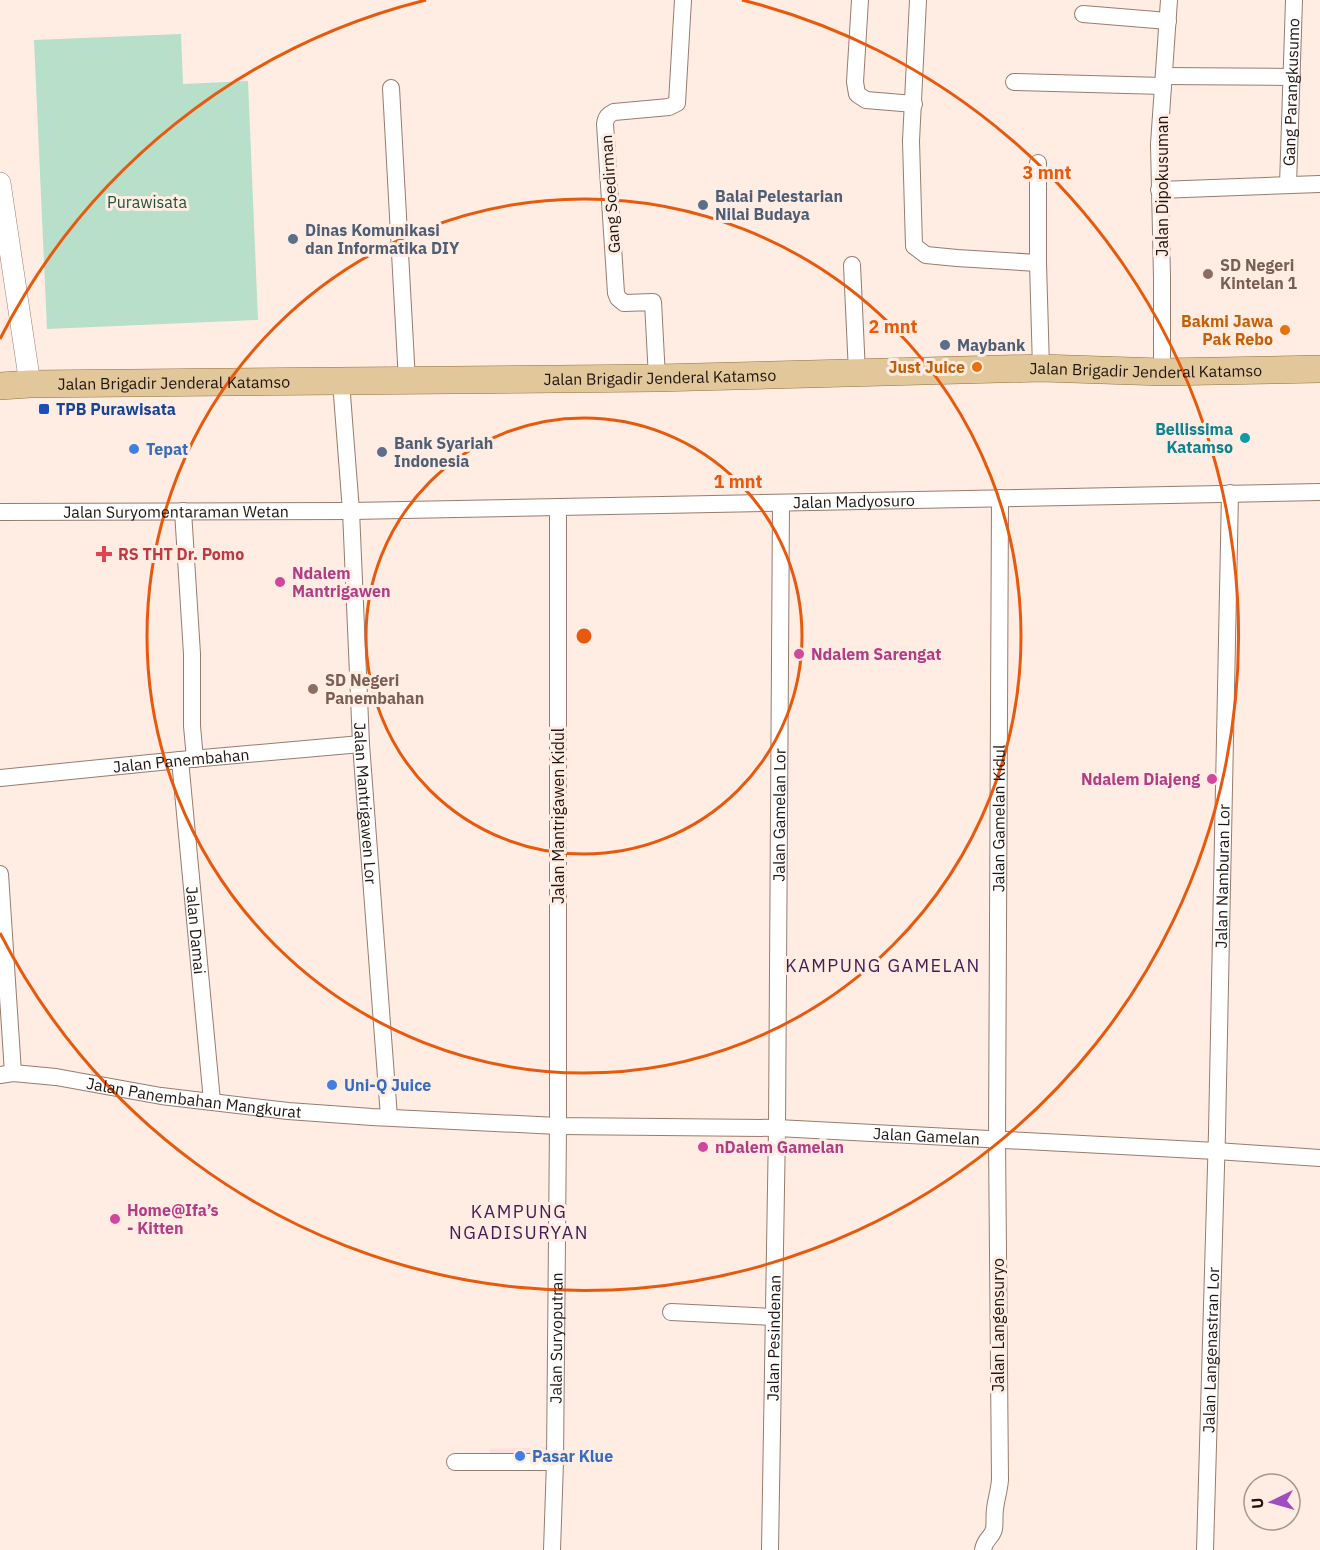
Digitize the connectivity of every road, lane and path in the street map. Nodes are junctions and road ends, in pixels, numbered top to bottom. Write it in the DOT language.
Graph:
graph roads {
  1 [pos="683,0"];
  2 [pos="860,0"];
  3 [pos="918,0"];
  4 [pos="1169,0"];
  5 [pos="1294,0"];
  6 [pos="1083,14"];
  7 [pos="1168,21"];
  8 [pos="1292,77"];
  9 [pos="1163,81"];
  10 [pos="1014,82"];
  11 [pos="391,88"];
  12 [pos="914,104"];
  13 [pos="1038,163"];
  14 [pos="0,183"];
  15 [pos="1320,184"];
  16 [pos="1288,185"];
  17 [pos="1159,190"];
  18 [pos="1038,263"];
  19 [pos="852,265"];
  20 [pos="1041,368"];
  21 [pos="1320,369"];
  22 [pos="1162,372"];
  23 [pos="857,373"];
  24 [pos="657,378"];
  25 [pos="408,381"];
  26 [pos="341,382"];
  27 [pos="30,384"];
  28 [pos="0,386"];
  29 [pos="1320,492"];
  30 [pos="1230,493"];
  31 [pos="1000,498"];
  32 [pos="781,503"];
  33 [pos="558,507"];
  34 [pos="183,511"];
  35 [pos="351,511"];
  36 [pos="0,512"];
  37 [pos="361,744"];
  38 [pos="188,759"];
  39 [pos="0,778"];
  40 [pos="0,874"];
  41 [pos="7,1074"];
  42 [pos="212,1101"];
  43 [pos="389,1117"];
  44 [pos="558,1126"];
  45 [pos="777,1128"];
  46 [pos="997,1140"];
  47 [pos="1216,1151"];
  48 [pos="1320,1158"];
  49 [pos="671,1312"];
  50 [pos="774,1317"];
  51 [pos="455,1462"];
  52 [pos="555,1462"];
  53 [pos="552,1550"];
  54 [pos="770,1550"];
  55 [pos="983,1550"];
  56 [pos="1205,1550"];
  1 -- 24 [label="street, Gang Soedirman"];
  2 -- 12 [label="street"];
  3 -- 12 [label="street"];
  4 -- 7 [label="street, Jalan Dipokusuman"];
  5 -- 8 [label="street, Gang Parangkusumo"];
  6 -- 7 [label="street"];
  7 -- 9 [label="street, Jalan Dipokusuman"];
  8 -- 9 [label="street"];
  8 -- 16 [label="street, Gang Parangkusumo"];
  9 -- 10 [label="street"];
  9 -- 17 [label="street, Jalan Dipokusuman"];
  11 -- 25 [label="street"];
  12 -- 18 [label="street"];
  13 -- 18 [label="street"];
  14 -- 27 [label="street"];
  15 -- 16 [label="street"];
  16 -- 17 [label="street"];
  17 -- 22 [label="street, Jalan Dipokusuman"];
  18 -- 20 [label="street"];
  19 -- 23 [label="street"];
  20 -- 22 [label="main road, Jalan Brigadir Jenderal Katamso"];
  20 -- 23 [label="main road, Jalan Brigadir Jenderal Katamso"];
  21 -- 22 [label="main road, Jalan Brigadir Jenderal Katamso"];
  23 -- 24 [label="main road, Jalan Brigadir Jenderal Katamso"];
  24 -- 25 [label="main road, Jalan Brigadir Jenderal Katamso"];
  25 -- 26 [label="main road, Jalan Brigadir Jenderal Katamso"];
  26 -- 27 [label="main road, Jalan Brigadir Jenderal Katamso"];
  26 -- 35 [label="street, Jalan Mantrigawen Lor"];
  27 -- 28 [label="main road, Jalan Brigadir Jenderal Katamso"];
  29 -- 30 [label="street, Jalan Madyosuro"];
  30 -- 31 [label="street, Jalan Madyosuro"];
  30 -- 47 [label="street, Jalan Namburan Lor"];
  31 -- 32 [label="street, Jalan Madyosuro"];
  31 -- 46 [label="street, Jalan Gamelan Kidul"];
  32 -- 33 [label="street, Jalan Madyosuro"];
  32 -- 45 [label="street, Jalan Gamelan Lor"];
  33 -- 35 [label="street, Jalan Madyosuro"];
  33 -- 44 [label="street, Jalan Mantrigawen Kidul"];
  34 -- 35 [label="street, Jalan Suryomentaraman Wetan"];
  34 -- 36 [label="street, Jalan Suryomentaraman Wetan"];
  34 -- 38 [label="street, Jalan Damai"];
  35 -- 37 [label="street, Jalan Mantrigawen Lor"];
  37 -- 38 [label="street, Jalan Panembahan"];
  37 -- 43 [label="street, Jalan Mantrigawen Lor"];
  38 -- 39 [label="street, Jalan Panembahan"];
  38 -- 42 [label="street, Jalan Damai"];
  40 -- 41 [label="street"];
  41 -- 42 [label="street, Jalan Panembahan Mangkurat"];
  42 -- 43 [label="street, Jalan Panembahan Mangkurat"];
  43 -- 44 [label="street, Jalan Gamelan"];
  44 -- 45 [label="street, Jalan Gamelan"];
  44 -- 52 [label="street, Jalan Suryoputran"];
  45 -- 46 [label="street, Jalan Gamelan"];
  45 -- 50 [label="street, Jalan Pesindenan"];
  46 -- 47 [label="street, Jalan Gamelan"];
  46 -- 55 [label="street, Jalan Langensuryo"];
  47 -- 48 [label="street, Jalan Gamelan"];
  47 -- 56 [label="street, Jalan Langenastran Lor"];
  49 -- 50 [label="street"];
  50 -- 54 [label="street, Jalan Pesindenan"];
  51 -- 52 [label="street"];
  52 -- 53 [label="street, Jalan Suryoputran"];
}
